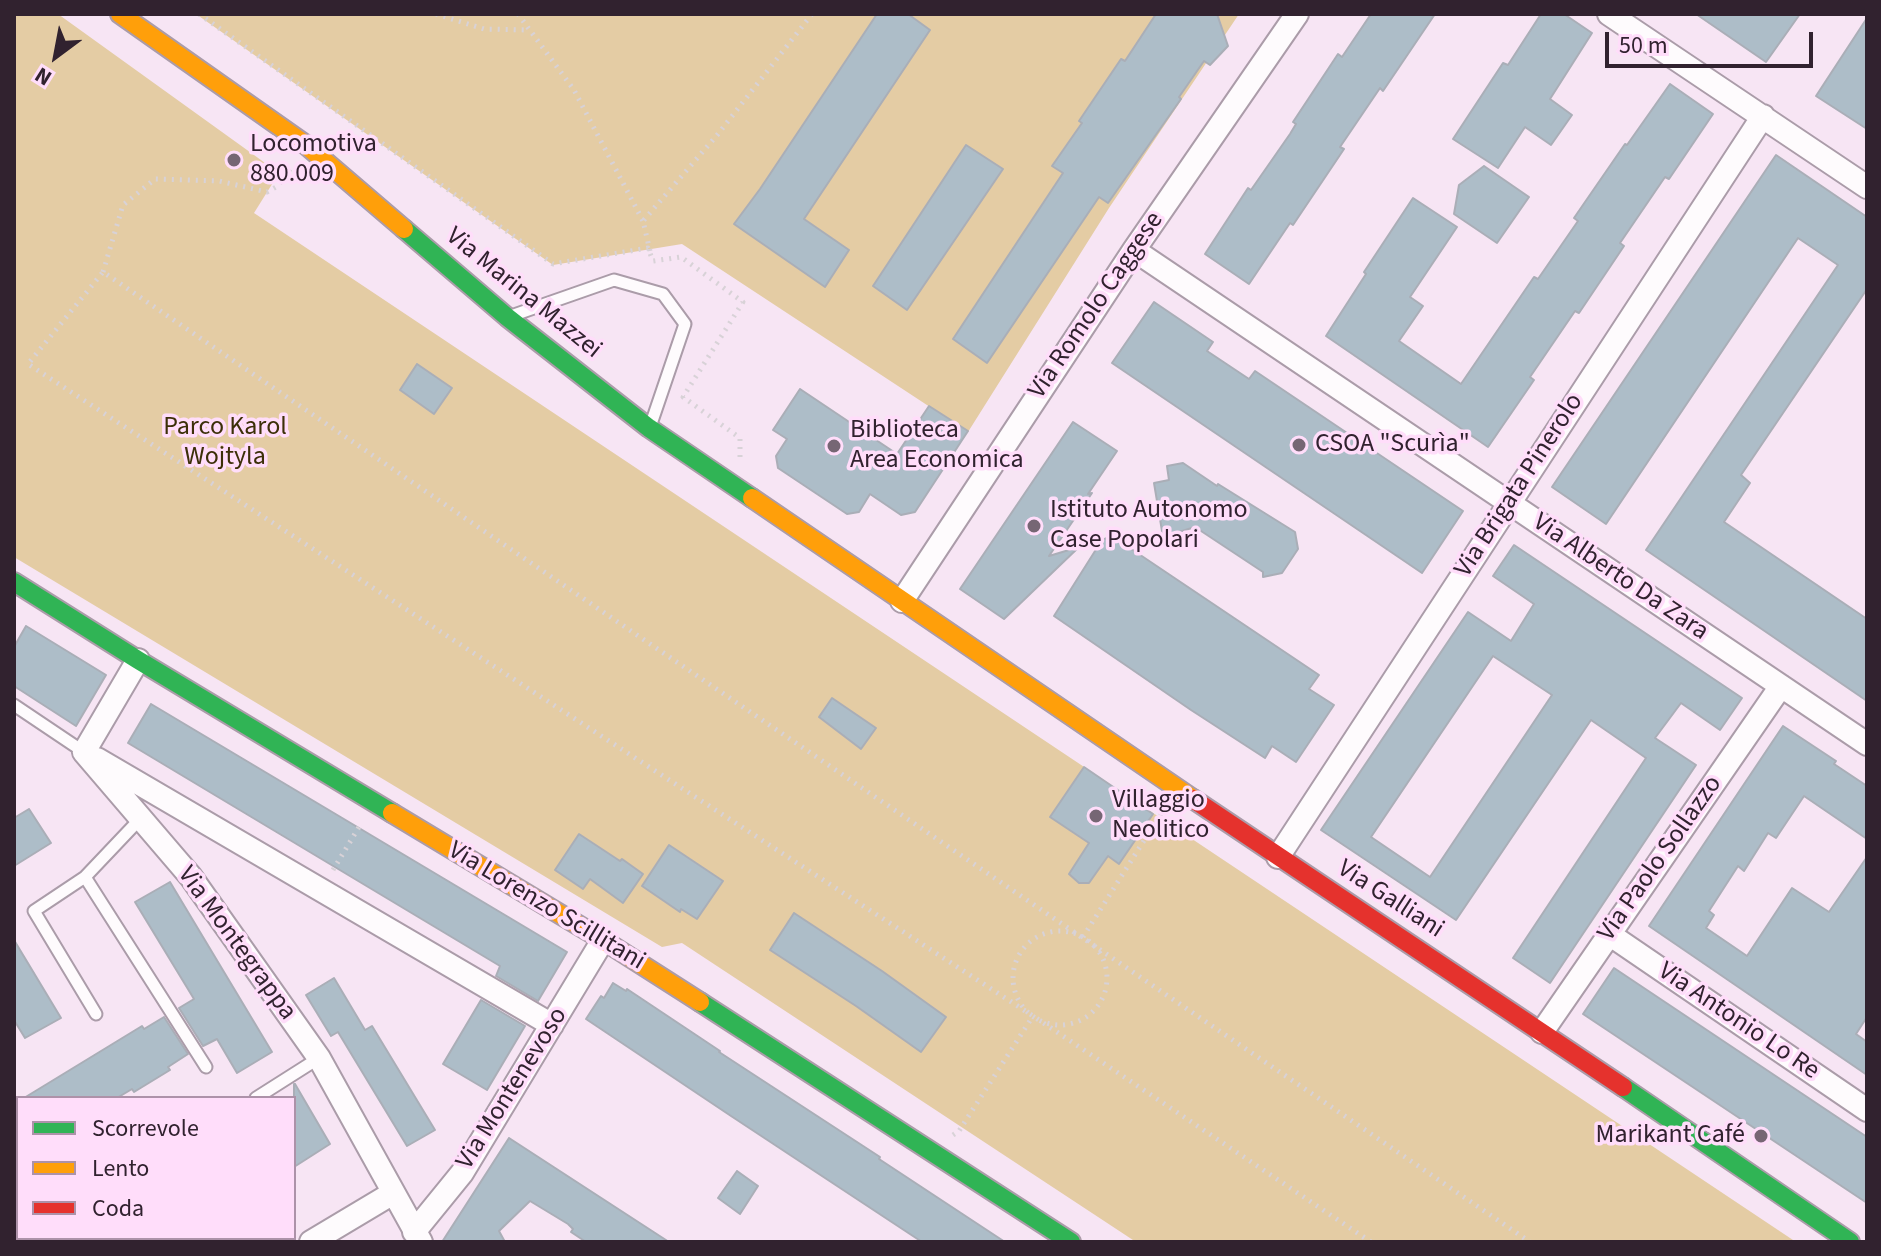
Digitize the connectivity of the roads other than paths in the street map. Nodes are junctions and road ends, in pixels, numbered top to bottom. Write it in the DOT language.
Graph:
graph roads {
  1 [pos="120,14"];
  2 [pos="1297,14"];
  3 [pos="1609,14"];
  4 [pos="1763,116"];
  5 [pos="1867,187"];
  6 [pos="1134,250"];
  7 [pos="507,317"];
  8 [pos="649,428"];
  9 [pos="1509,503"];
  10 [pos="14,582"];
  11 [pos="902,601"];
  12 [pos="138,660"];
  13 [pos="1781,686"];
  14 [pos="14,705"];
  15 [pos="1867,744"];
  16 [pos="84,752"];
  17 [pos="140,819"];
  18 [pos="1278,857"];
  19 [pos="85,877"];
  20 [pos="1609,934"];
  21 [pos="603,940"];
  22 [pos="96,1014"];
  23 [pos="552,1025"];
  24 [pos="1542,1032"];
  25 [pos="319,1058"];
  26 [pos="206,1067"];
  27 [pos="259,1096"];
  28 [pos="1867,1110"];
  29 [pos="393,1193"];
  30 [pos="418,1237"];
  31 [pos="311,1242"];
  32 [pos="1071,1242"];
  33 [pos="1850,1242"];
  1 -- 7 [label="street, Via Marina Mazzei"];
  2 -- 6 [label="street, Via Romolo Caggese"];
  3 -- 4 [label="street"];
  4 -- 5 [label="street"];
  4 -- 9 [label="street, Via Brigata Pinerolo"];
  6 -- 9 [label="street, Via Alberto Da Zara"];
  6 -- 11 [label="street, Via Romolo Caggese"];
  7 -- 8 [label="street, Via Marina Mazzei"];
  7 -- 8 [label="lane"];
  8 -- 11 [label="street, Via Marina Mazzei"];
  9 -- 13 [label="street, Via Alberto Da Zara"];
  9 -- 18 [label="street, Via Brigata Pinerolo"];
  10 -- 12 [label="street, Via Lorenzo Scillitani"];
  11 -- 18 [label="street, Via Galliani"];
  12 -- 16 [label="street"];
  12 -- 21 [label="street, Via Lorenzo Scillitani"];
  13 -- 15 [label="street, Via Alberto Da Zara"];
  13 -- 20 [label="street, Via Paolo Sollazzo"];
  14 -- 16 [label="lane"];
  16 -- 17 [label="street, Via Montegrappa"];
  16 -- 23 [label="street"];
  17 -- 19 [label="lane"];
  17 -- 25 [label="street, Via Montegrappa"];
  18 -- 24 [label="street, Via Galliani"];
  19 -- 22 [label="lane"];
  19 -- 26 [label="lane"];
  20 -- 24 [label="street, Via Paolo Sollazzo"];
  20 -- 28 [label="street, Via Antonio Lo Re"];
  21 -- 23 [label="street, Via Montenevoso"];
  21 -- 32 [label="street, Via Lorenzo Scillitani"];
  23 -- 30 [label="street, Via Montenevoso"];
  24 -- 33 [label="street, Via Galliani"];
  25 -- 27 [label="lane"];
  25 -- 29 [label="street, Via Montegrappa"];
  29 -- 30 [label="street, Via Montegrappa"];
  29 -- 31 [label="street"];
}
